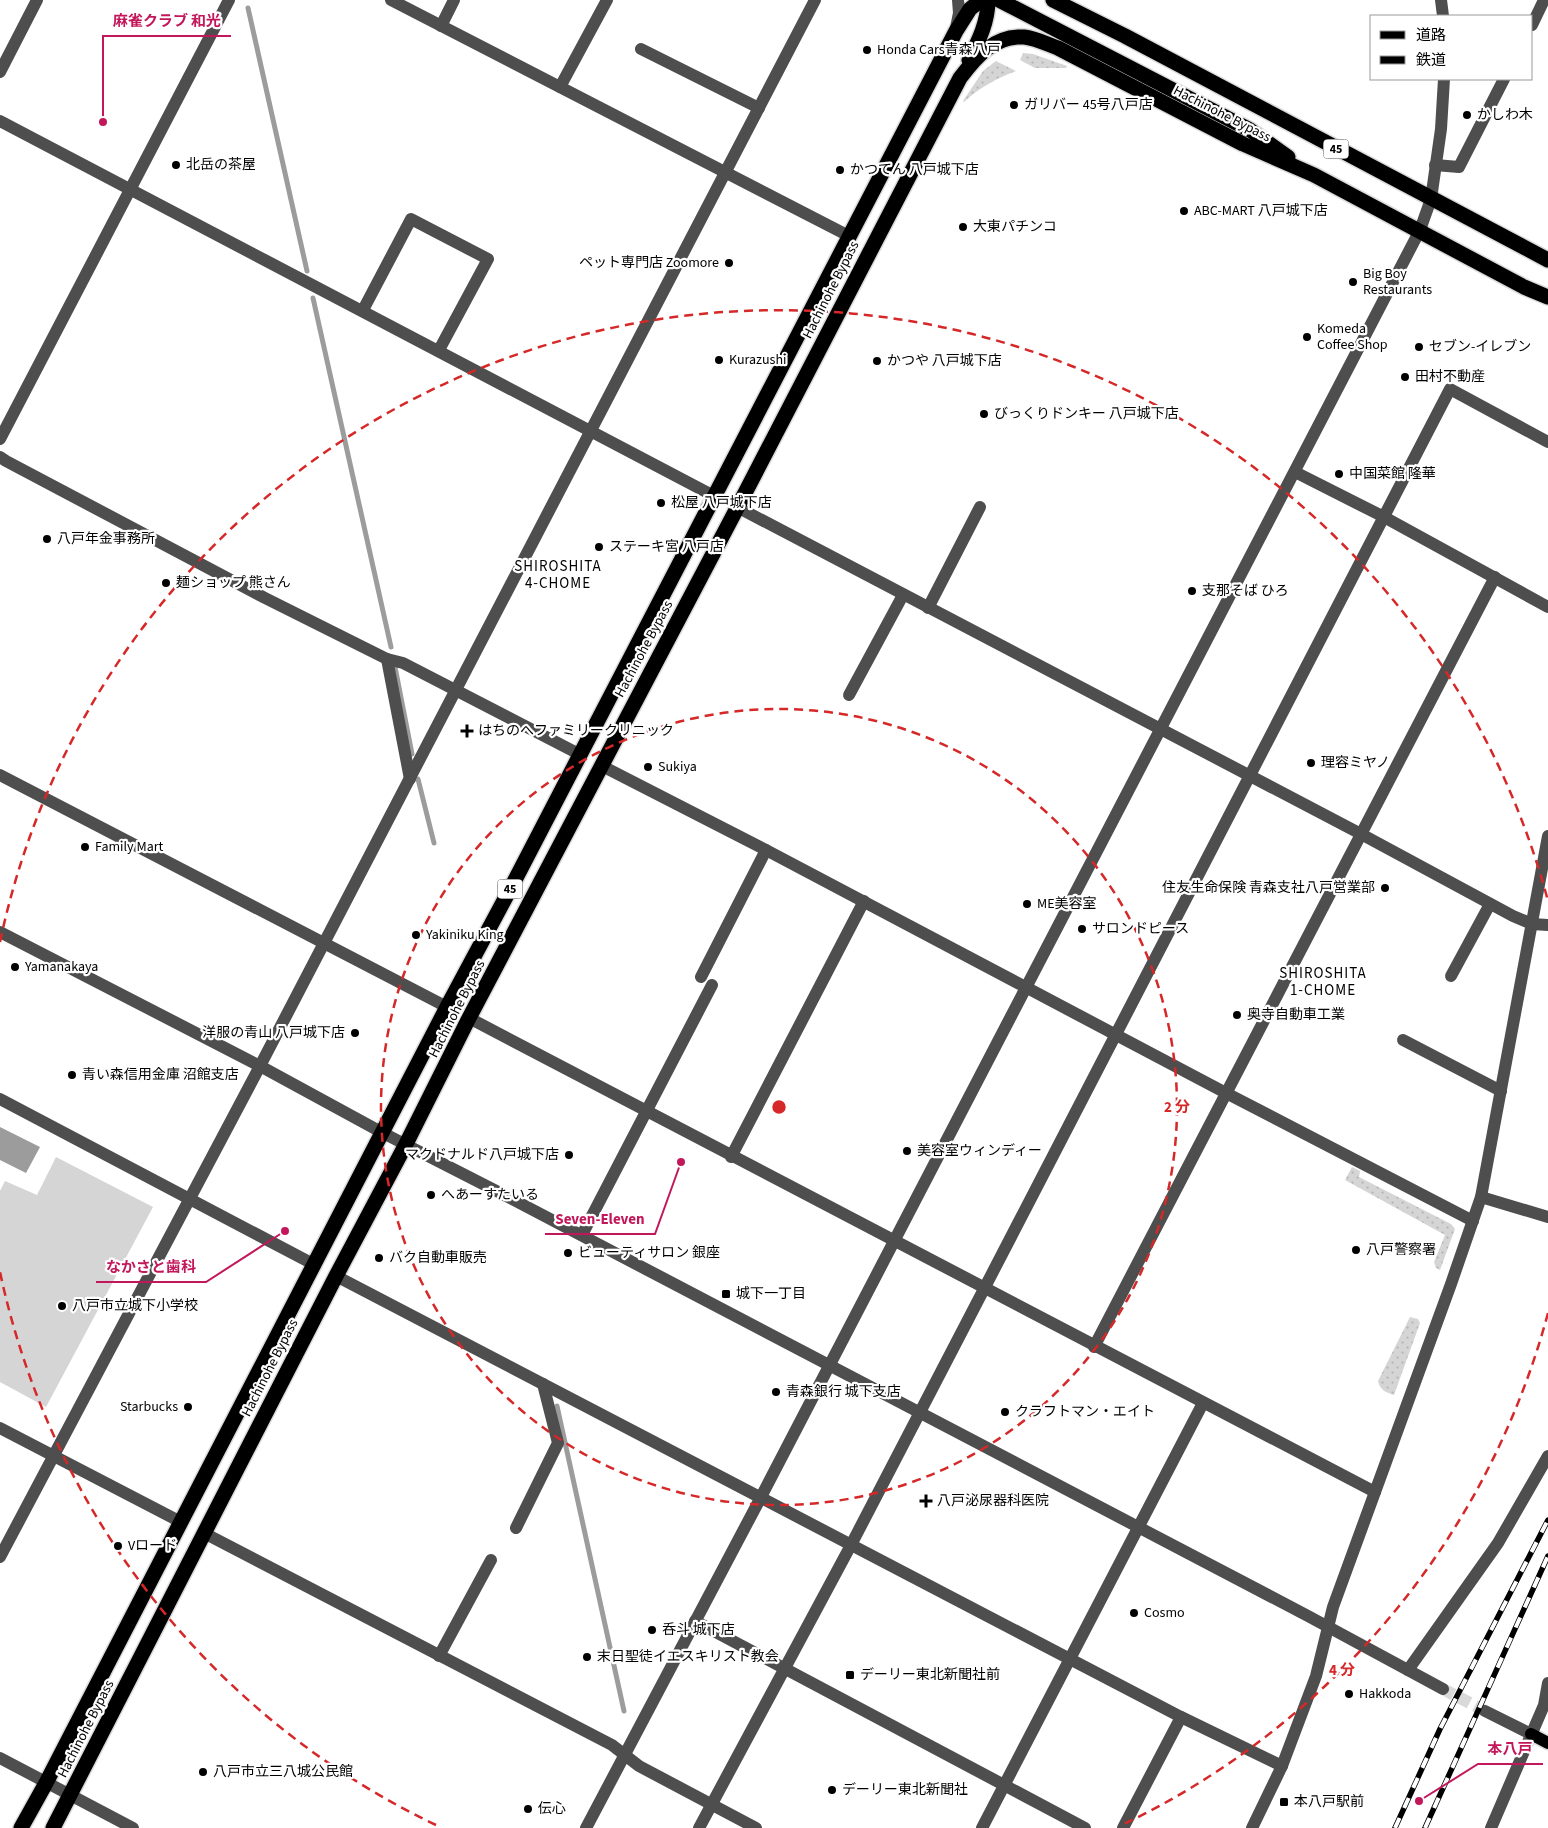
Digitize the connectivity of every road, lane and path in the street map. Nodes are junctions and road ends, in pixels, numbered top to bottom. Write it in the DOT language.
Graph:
graph roads {
  1 [pos="37,0"];
  2 [pos="229,0"];
  3 [pos="391,0"];
  4 [pos="454,0"];
  5 [pos="607,0"];
  6 [pos="815,0"];
  7 [pos="958,0"];
  8 [pos="981,0"];
  9 [pos="988,0"];
  10 [pos="999,0"];
  11 [pos="1053,0"];
  12 [pos="1441,0"];
  13 [pos="1544,0"];
  14 [pos="1443,15"];
  15 [pos="1533,23"];
  16 [pos="441,26"];
  17 [pos="956,31"];
  18 [pos="641,49"];
  19 [pos="0,72"];
  20 [pos="960,78"];
  21 [pos="1444,80"];
  22 [pos="1503,80"];
  23 [pos="560,87"];
  24 [pos="760,108"];
  25 [pos="0,121"];
  26 [pos="1435,165"];
  27 [pos="726,174"];
  28 [pos="1314,175"];
  29 [pos="131,190"];
  30 [pos="1431,199"];
  31 [pos="1420,230"];
  32 [pos="849,236"];
  33 [pos="1548,260"];
  34 [pos="1548,297"];
  35 [pos="363,310"];
  36 [pos="439,350"];
  37 [pos="592,431"];
  38 [pos="0,439"];
  39 [pos="1548,442"];
  40 [pos="0,457"];
  41 [pos="1295,472"];
  42 [pos="714,496"];
  43 [pos="737,507"];
  44 [pos="980,507"];
  45 [pos="1384,517"];
  46 [pos="1495,577"];
  47 [pos="903,595"];
  48 [pos="1548,607"];
  49 [pos="928,608"];
  50 [pos="386,659"];
  51 [pos="456,689"];
  52 [pos="848,695"];
  53 [pos="1160,730"];
  54 [pos="579,754"];
  55 [pos="602,766"];
  56 [pos="0,775"];
  57 [pos="1250,776"];
  58 [pos="410,779"];
  59 [pos="1361,834"];
  60 [pos="1548,836"];
  61 [pos="766,850"];
  62 [pos="864,901"];
  63 [pos="1490,904"];
  64 [pos="1532,924"];
  65 [pos="1548,924"];
  66 [pos="0,932"];
  67 [pos="324,944"];
  68 [pos="1452,976"];
  69 [pos="701,977"];
  70 [pos="712,985"];
  71 [pos="1026,986"];
  72 [pos="447,1007"];
  73 [pos="469,1018"];
  74 [pos="1117,1034"];
  75 [pos="1403,1040"];
  76 [pos="260,1066"];
  77 [pos="1501,1091"];
  78 [pos="1226,1093"];
  79 [pos="0,1099"];
  80 [pos="646,1112"];
  81 [pos="383,1133"];
  82 [pos="406,1144"];
  83 [pos="731,1157"];
  84 [pos="1481,1197"];
  85 [pos="189,1198"];
  86 [pos="1548,1217"];
  87 [pos="1473,1221"];
  88 [pos="582,1236"];
  89 [pos="894,1241"];
  90 [pos="315,1265"];
  91 [pos="336,1276"];
  92 [pos="984,1289"];
  93 [pos="1094,1346"];
  94 [pos="829,1366"];
  95 [pos="544,1384"];
  96 [pos="1203,1404"];
  97 [pos="920,1412"];
  98 [pos="0,1428"];
  99 [pos="54,1456"];
  100 [pos="1548,1456"];
  101 [pos="1375,1492"];
  102 [pos="761,1497"];
  103 [pos="181,1522"];
  104 [pos="1138,1526"];
  105 [pos="516,1528"];
  106 [pos="204,1533"];
  107 [pos="851,1546"];
  108 [pos="0,1557"];
  109 [pos="491,1560"];
  110 [pos="695,1621"];
  111 [pos="1328,1626"];
  112 [pos="440,1656"];
  113 [pos="1070,1658"];
  114 [pos="784,1668"];
  115 [pos="1408,1670"];
  116 [pos="1548,1683"];
  117 [pos="1443,1689"];
  118 [pos="1485,1711"];
  119 [pos="1181,1717"];
  120 [pos="1531,1734"];
  121 [pos="1548,1743"];
  122 [pos="625,1755"];
  123 [pos="0,1758"];
  124 [pos="1282,1766"];
  125 [pos="46,1782"];
  126 [pos="1004,1785"];
  127 [pos="71,1796"];
  128 [pos="712,1804"];
  129 [pos="21,1828"];
  130 [pos="53,1828"];
  131 [pos="133,1828"];
  132 [pos="586,1828"];
  133 [pos="699,1828"];
  134 [pos="756,1828"];
  135 [pos="982,1828"];
  136 [pos="1085,1828"];
  137 [pos="1123,1828"];
  138 [pos="1252,1828"];
  139 [pos="1491,1828"];
  1 -- 19 [label="street"];
  2 -- 29 [label="street"];
  3 -- 16 [label="street"];
  4 -- 16 [label="street"];
  5 -- 23 [label="street"];
  6 -- 24 [label="street"];
  7 -- 17 [label="street"];
  8 -- 17 [label="highway, Hachinohe Bypass / 45"];
  9 -- 20 [label="highway"];
  10 -- 28 [label="highway, 45"];
  11 -- 30 [label="highway, Hachinohe Bypass / 45"];
  12 -- 14 [label="street"];
  13 -- 15 [label="street"];
  16 -- 23 [label="street"];
  17 -- 32 [label="highway, Hachinohe Bypass / 45"];
  18 -- 24 [label="street"];
  20 -- 28 [label="highway, Hachinohe Bypass / 45"];
  20 -- 43 [label="highway, Hachinohe Bypass / 45"];
  21 -- 26 [label="street"];
  22 -- 26 [label="street"];
  23 -- 27 [label="street"];
  24 -- 27 [label="street"];
  25 -- 29 [label="street"];
  26 -- 30 [label="street"];
  27 -- 32 [label="street"];
  27 -- 37 [label="street"];
  28 -- 31 [label="highway, Hachinohe Bypass / 45"];
  29 -- 35 [label="street"];
  29 -- 38 [label="street"];
  30 -- 31 [label="street"];
  30 -- 33 [label="highway, Hachinohe Bypass / 45"];
  31 -- 34 [label="highway, Hachinohe Bypass / 45"];
  31 -- 41 [label="street"];
  32 -- 42 [label="highway, Hachinohe Bypass / 45"];
  35 -- 36 [label="street"];
  35 -- 36 [label="street"];
  36 -- 37 [label="street"];
  37 -- 42 [label="street"];
  37 -- 51 [label="street"];
  39 -- 45 [label="street"];
  40 -- 50 [label="street"];
  41 -- 45 [label="street"];
  41 -- 53 [label="street"];
  42 -- 54 [label="highway, Hachinohe Bypass / 45"];
  43 -- 47 [label="street"];
  43 -- 55 [label="highway, Hachinohe Bypass / 45"];
  44 -- 49 [label="street"];
  45 -- 46 [label="street"];
  45 -- 57 [label="street"];
  46 -- 48 [label="street"];
  46 -- 59 [label="street"];
  47 -- 49 [label="street"];
  47 -- 52 [label="street"];
  49 -- 53 [label="street"];
  50 -- 51 [label="street"];
  50 -- 58 [label="street"];
  51 -- 54 [label="street"];
  51 -- 58 [label="street"];
  53 -- 57 [label="street"];
  53 -- 71 [label="street"];
  54 -- 72 [label="highway, Hachinohe Bypass / 45"];
  55 -- 61 [label="street"];
  55 -- 73 [label="highway, Hachinohe Bypass / 45"];
  56 -- 67 [label="street"];
  57 -- 59 [label="street"];
  57 -- 74 [label="street"];
  58 -- 67 [label="street"];
  59 -- 63 [label="street"];
  59 -- 78 [label="street"];
  60 -- 64 [label="street"];
  61 -- 62 [label="street"];
  61 -- 69 [label="street"];
  62 -- 71 [label="street"];
  62 -- 83 [label="street"];
  63 -- 64 [label="street"];
  63 -- 68 [label="street"];
  64 -- 65 [label="street"];
  64 -- 77 [label="street"];
  66 -- 76 [label="street"];
  67 -- 72 [label="street"];
  67 -- 76 [label="street"];
  70 -- 80 [label="street"];
  71 -- 74 [label="street"];
  71 -- 89 [label="street"];
  72 -- 81 [label="highway, Hachinohe Bypass / 45"];
  73 -- 80 [label="street"];
  73 -- 82 [label="highway, Hachinohe Bypass / 45"];
  74 -- 78 [label="street"];
  74 -- 92 [label="street"];
  75 -- 77 [label="street"];
  76 -- 81 [label="street"];
  76 -- 85 [label="street"];
  77 -- 84 [label="street"];
  78 -- 87 [label="street"];
  78 -- 93 [label="street"];
  79 -- 85 [label="street"];
  80 -- 83 [label="street"];
  80 -- 88 [label="street"];
  81 -- 82 [label="street"];
  81 -- 90 [label="highway, Hachinohe Bypass / 45"];
  82 -- 88 [label="street"];
  82 -- 91 [label="highway, Hachinohe Bypass / 45"];
  83 -- 89 [label="street"];
  84 -- 86 [label="street"];
  84 -- 87 [label="street"];
  85 -- 90 [label="street"];
  85 -- 99 [label="street"];
  87 -- 101 [label="street"];
  88 -- 94 [label="street"];
  89 -- 92 [label="street"];
  89 -- 94 [label="street"];
  90 -- 103 [label="highway, Hachinohe Bypass / 45"];
  91 -- 95 [label="street"];
  91 -- 106 [label="highway, Hachinohe Bypass / 45"];
  92 -- 93 [label="street"];
  92 -- 97 [label="street"];
  93 -- 96 [label="street"];
  94 -- 97 [label="street"];
  94 -- 102 [label="street"];
  95 -- 102 [label="street"];
  95 -- 105 [label="street"];
  96 -- 101 [label="street"];
  96 -- 104 [label="street"];
  97 -- 104 [label="street"];
  97 -- 107 [label="street"];
  98 -- 99 [label="street"];
  99 -- 103 [label="street"];
  99 -- 108 [label="street"];
  100 -- 115 [label="street"];
  101 -- 111 [label="street"];
  102 -- 107 [label="street"];
  102 -- 110 [label="street"];
  103 -- 125 [label="highway, Hachinohe Bypass / 45"];
  104 -- 111 [label="street"];
  104 -- 113 [label="street"];
  106 -- 112 [label="street"];
  106 -- 127 [label="highway, Hachinohe Bypass / 45"];
  107 -- 113 [label="street"];
  107 -- 114 [label="street"];
  109 -- 112 [label="street"];
  110 -- 114 [label="street"];
  110 -- 122 [label="street"];
  111 -- 115 [label="street"];
  111 -- 124 [label="street"];
  112 -- 122 [label="street"];
  113 -- 119 [label="street"];
  113 -- 126 [label="street"];
  114 -- 126 [label="street"];
  114 -- 128 [label="street"];
  115 -- 117 [label="street"];
  116 -- 120 [label="street"];
  118 -- 120 [label="street"];
  119 -- 124 [label="street"];
  119 -- 137 [label="street"];
  120 -- 121 [label="main road"];
  120 -- 139 [label="street"];
  122 -- 128 [label="street"];
  122 -- 132 [label="street"];
  123 -- 125 [label="street"];
  124 -- 138 [label="street"];
  125 -- 127 [label="street"];
  125 -- 129 [label="highway, Hachinohe Bypass / 45"];
  126 -- 135 [label="street"];
  126 -- 136 [label="street"];
  127 -- 130 [label="highway, Hachinohe Bypass / 45"];
  127 -- 131 [label="street"];
  128 -- 133 [label="street"];
  128 -- 134 [label="street"];
}
